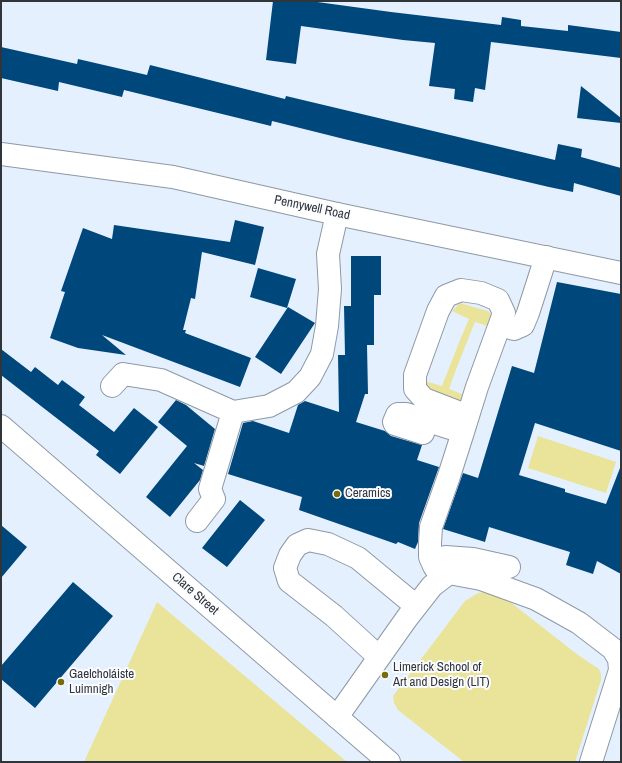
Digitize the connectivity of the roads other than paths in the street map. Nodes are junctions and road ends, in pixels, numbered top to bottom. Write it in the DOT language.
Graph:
graph roads {
  1 [pos="1,154"];
  2 [pos="337,214"];
  3 [pos="546,257"];
  4 [pos="621,273"];
  5 [pos="500,325"];
  6 [pos="112,386"];
  7 [pos="233,412"];
  8 [pos="465,424"];
  9 [pos="1,426"];
  10 [pos="423,433"];
  11 [pos="198,521"];
  12 [pos="509,567"];
  13 [pos="444,568"];
  14 [pos="416,606"];
  15 [pos="379,657"];
  16 [pos="337,717"];
  17 [pos="389,762"];
  18 [pos="591,762"];
  1 -- 2 [label="main road, Pennywell Road"];
  2 -- 3 [label="main road, Pennywell Road"];
  2 -- 7 [label="main road"];
  3 -- 4 [label="main road, Pennywell Road"];
  3 -- 5 [label="main road"];
  5 -- 8 [label="main road"];
  5 -- 8 [label="main road"];
  6 -- 7 [label="main road"];
  7 -- 11 [label="main road"];
  8 -- 10 [label="main road"];
  8 -- 13 [label="main road"];
  9 -- 16 [label="main road, Clare Street"];
  12 -- 13 [label="main road"];
  13 -- 14 [label="main road"];
  13 -- 18 [label="main road"];
  14 -- 15 [label="main road"];
  14 -- 15 [label="main road"];
  15 -- 16 [label="main road"];
  16 -- 17 [label="main road, Clare Street"];
}
